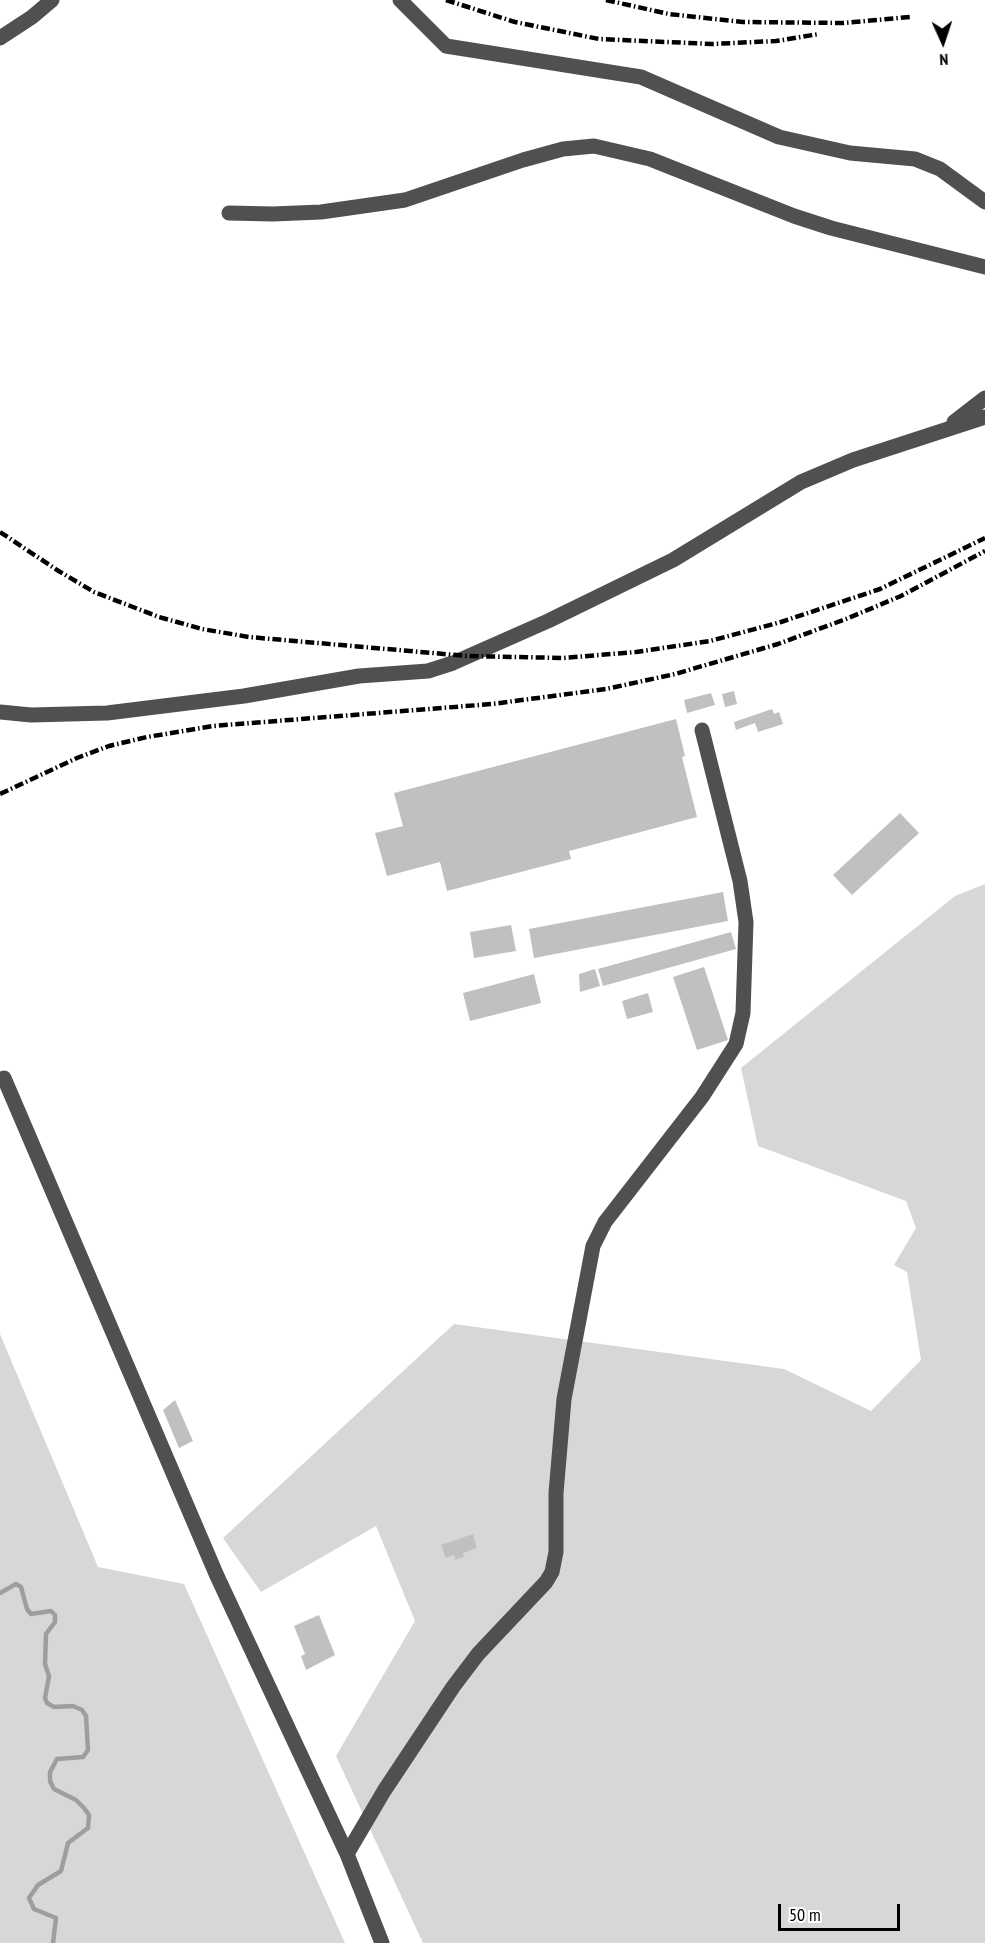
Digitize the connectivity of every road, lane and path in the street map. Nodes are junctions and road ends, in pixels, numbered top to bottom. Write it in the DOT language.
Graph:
graph roads {
  1 [pos="52,0"];
  2 [pos="400,0"];
  3 [pos="0,38"];
  4 [pos="985,202"];
  5 [pos="229,213"];
  6 [pos="985,267"];
  7 [pos="985,398"];
  8 [pos="985,417"];
  9 [pos="938,432"];
  10 [pos="0,712"];
  11 [pos="702,730"];
  12 [pos="4,1078"];
  13 [pos="346,1854"];
  14 [pos="382,1943"];
  1 -- 3 [label="lane"];
  2 -- 4 [label="lane"];
  5 -- 6 [label="lane"];
  7 -- 9 [label="lane"];
  8 -- 9 [label="lane"];
  9 -- 10 [label="lane"];
  11 -- 13 [label="lane"];
  12 -- 13 [label="lane"];
  13 -- 14 [label="lane"];
}
